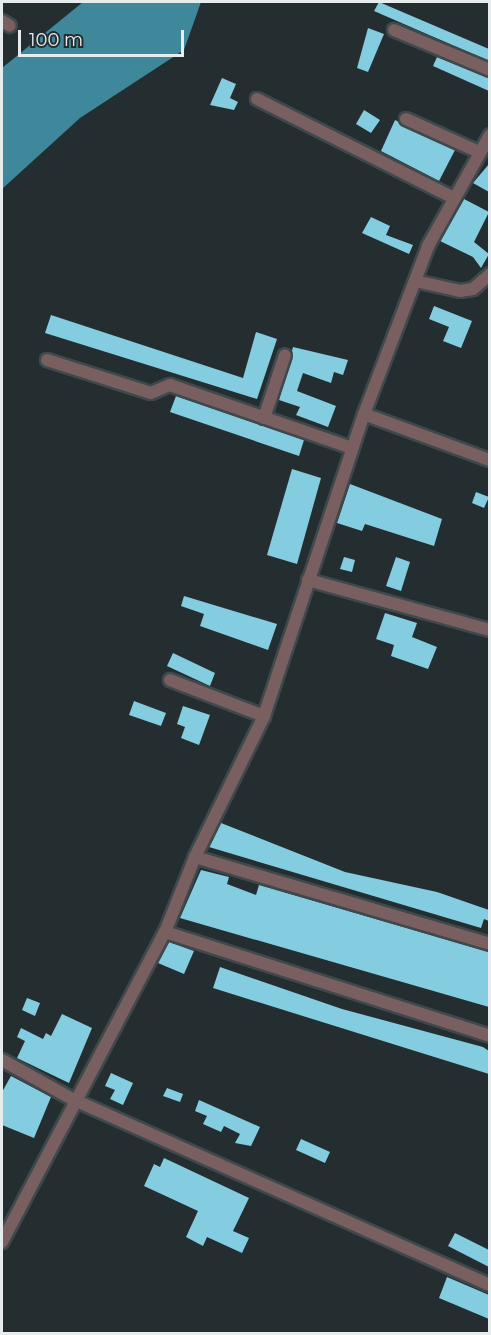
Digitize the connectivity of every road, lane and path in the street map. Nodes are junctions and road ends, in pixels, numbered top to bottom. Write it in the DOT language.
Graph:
graph roads {
  1 [pos="394,30"];
  2 [pos="489,70"];
  3 [pos="257,99"];
  4 [pos="406,119"];
  5 [pos="489,135"];
  6 [pos="479,152"];
  7 [pos="454,198"];
  8 [pos="489,274"];
  9 [pos="415,281"];
  10 [pos="285,355"];
  11 [pos="47,360"];
  12 [pos="364,414"];
  13 [pos="264,418"];
  14 [pos="352,448"];
  15 [pos="489,460"];
  16 [pos="308,580"];
  17 [pos="489,630"];
  18 [pos="170,680"];
  19 [pos="264,716"];
  20 [pos="195,857"];
  21 [pos="165,932"];
  22 [pos="489,944"];
  23 [pos="489,1036"];
  24 [pos="2,1060"];
  25 [pos="72,1099"];
  26 [pos="2,1242"];
  27 [pos="489,1285"];
  1 -- 2 [label="street"];
  3 -- 7 [label="street"];
  4 -- 6 [label="street"];
  5 -- 6 [label="street"];
  6 -- 7 [label="street"];
  7 -- 9 [label="street"];
  8 -- 9 [label="street"];
  9 -- 12 [label="street"];
  10 -- 13 [label="street"];
  11 -- 13 [label="street"];
  12 -- 14 [label="street"];
  12 -- 15 [label="street"];
  13 -- 14 [label="street"];
  14 -- 16 [label="street"];
  16 -- 17 [label="street"];
  16 -- 19 [label="street"];
  18 -- 19 [label="street"];
  19 -- 20 [label="street"];
  20 -- 21 [label="street"];
  20 -- 22 [label="street"];
  21 -- 23 [label="street"];
  21 -- 25 [label="street"];
  24 -- 25 [label="street"];
  25 -- 26 [label="street"];
  25 -- 27 [label="street"];
}
